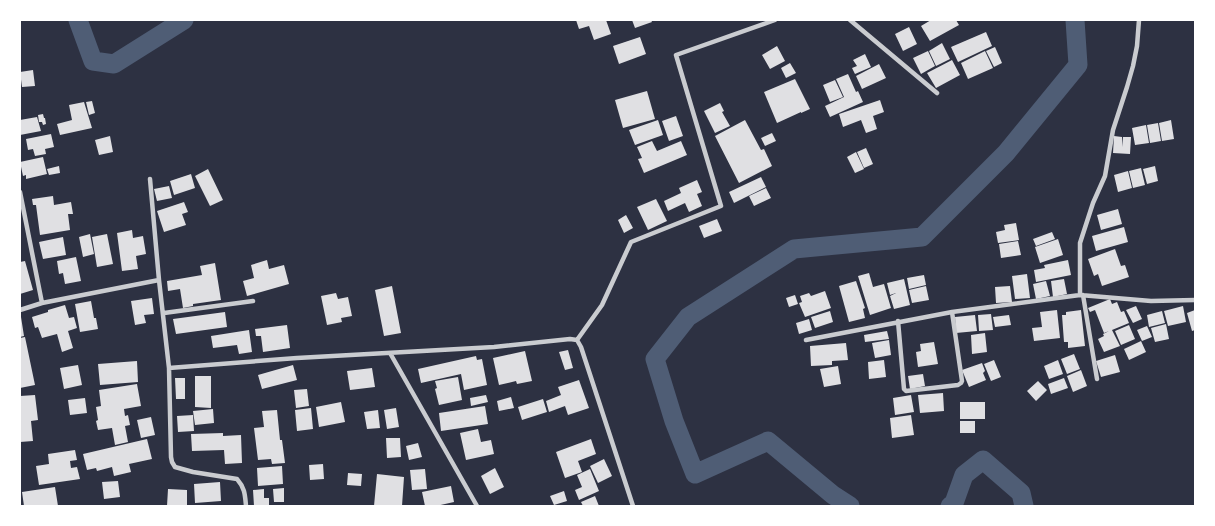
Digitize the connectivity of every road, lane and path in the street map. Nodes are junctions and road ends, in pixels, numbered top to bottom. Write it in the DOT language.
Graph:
graph roads {
  1 [pos="775,20"];
  2 [pos="850,20"];
  3 [pos="1139,20"];
  4 [pos="937,92"];
  5 [pos="150,179"];
  6 [pos="20,192"];
  7 [pos="159,280"];
  8 [pos="1082,295"];
  9 [pos="253,300"];
  10 [pos="1195,300"];
  11 [pos="42,303"];
  12 [pos="20,310"];
  13 [pos="952,312"];
  14 [pos="164,313"];
  15 [pos="898,322"];
  16 [pos="577,340"];
  17 [pos="806,340"];
  18 [pos="390,353"];
  19 [pos="169,368"];
  20 [pos="1097,379"];
  21 [pos="246,506"];
  22 [pos="477,506"];
  23 [pos="633,506"];
  1 -- 16 [label="street"];
  2 -- 4 [label="street"];
  3 -- 8 [label="street"];
  5 -- 7 [label="street"];
  6 -- 11 [label="street"];
  7 -- 11 [label="street"];
  7 -- 14 [label="street"];
  8 -- 10 [label="street"];
  8 -- 13 [label="street"];
  8 -- 20 [label="street"];
  9 -- 14 [label="street"];
  11 -- 12 [label="street"];
  13 -- 15 [label="street"];
  13 -- 15 [label="street"];
  14 -- 19 [label="street"];
  15 -- 17 [label="street"];
  16 -- 18 [label="street"];
  16 -- 23 [label="street"];
  18 -- 19 [label="street"];
  18 -- 22 [label="street"];
  19 -- 21 [label="street"];
}
